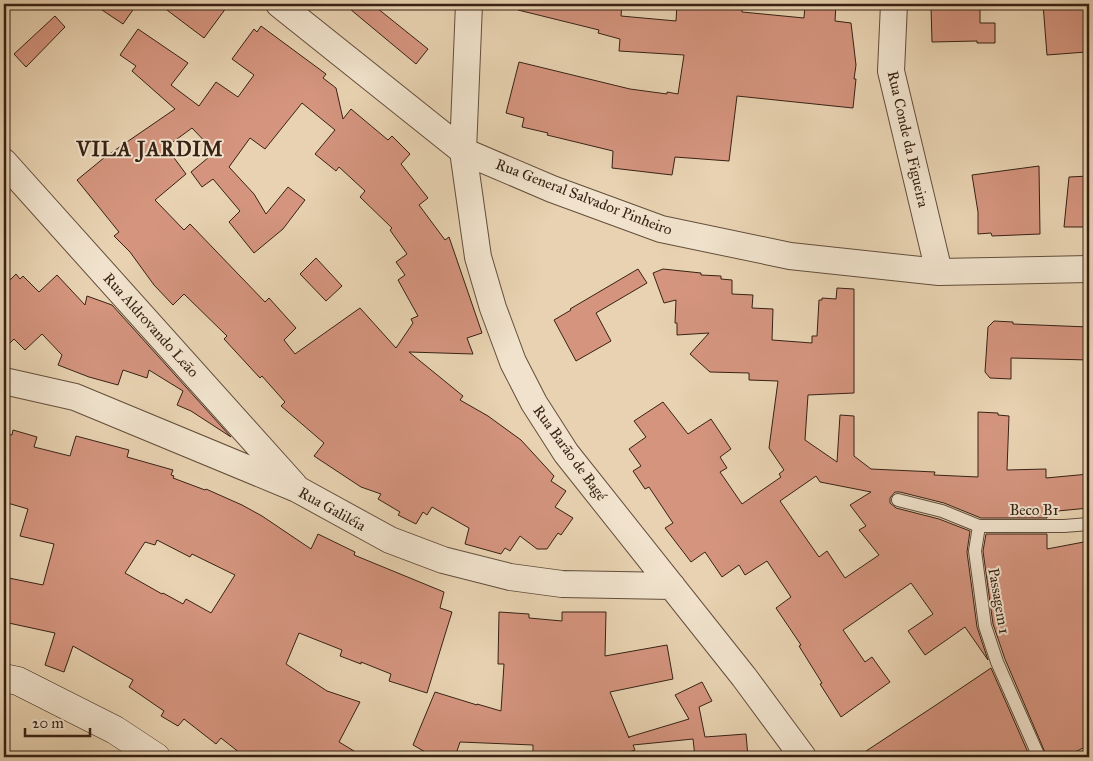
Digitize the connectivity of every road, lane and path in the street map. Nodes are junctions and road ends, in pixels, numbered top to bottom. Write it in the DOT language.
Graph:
graph roads {
  1 [pos="279,4"];
  2 [pos="469,4"];
  3 [pos="894,4"];
  4 [pos="463,151"];
  5 [pos="4,162"];
  6 [pos="1089,269"];
  7 [pos="939,272"];
  8 [pos="4,381"];
  9 [pos="297,489"];
  10 [pos="898,500"];
  11 [pos="1089,524"];
  12 [pos="979,526"];
  13 [pos="672,586"];
  14 [pos="4,678"];
  15 [pos="156,757"];
  16 [pos="803,757"];
  17 [pos="1039,757"];
  1 -- 4 [label="street, Rua General Salvador Pinheiro"];
  2 -- 4 [label="street, Rua Barão de Bagé"];
  3 -- 7 [label="street, Rua Conde da Figueira"];
  4 -- 7 [label="street, Rua General Salvador Pinheiro"];
  4 -- 13 [label="street, Rua Barão de Bagé"];
  5 -- 9 [label="street, Rua Aldrovando Leão"];
  6 -- 7 [label="street, Rua General Salvador Pinheiro"];
  8 -- 9 [label="street, Rua Galiléia"];
  9 -- 13 [label="street, Rua Galiléia"];
  10 -- 12 [label="lane"];
  11 -- 12 [label="lane, Beco B1"];
  12 -- 17 [label="lane, Passagem 1"];
  13 -- 16 [label="street, Rua Barão de Bagé"];
  14 -- 15 [label="main road"];
}
